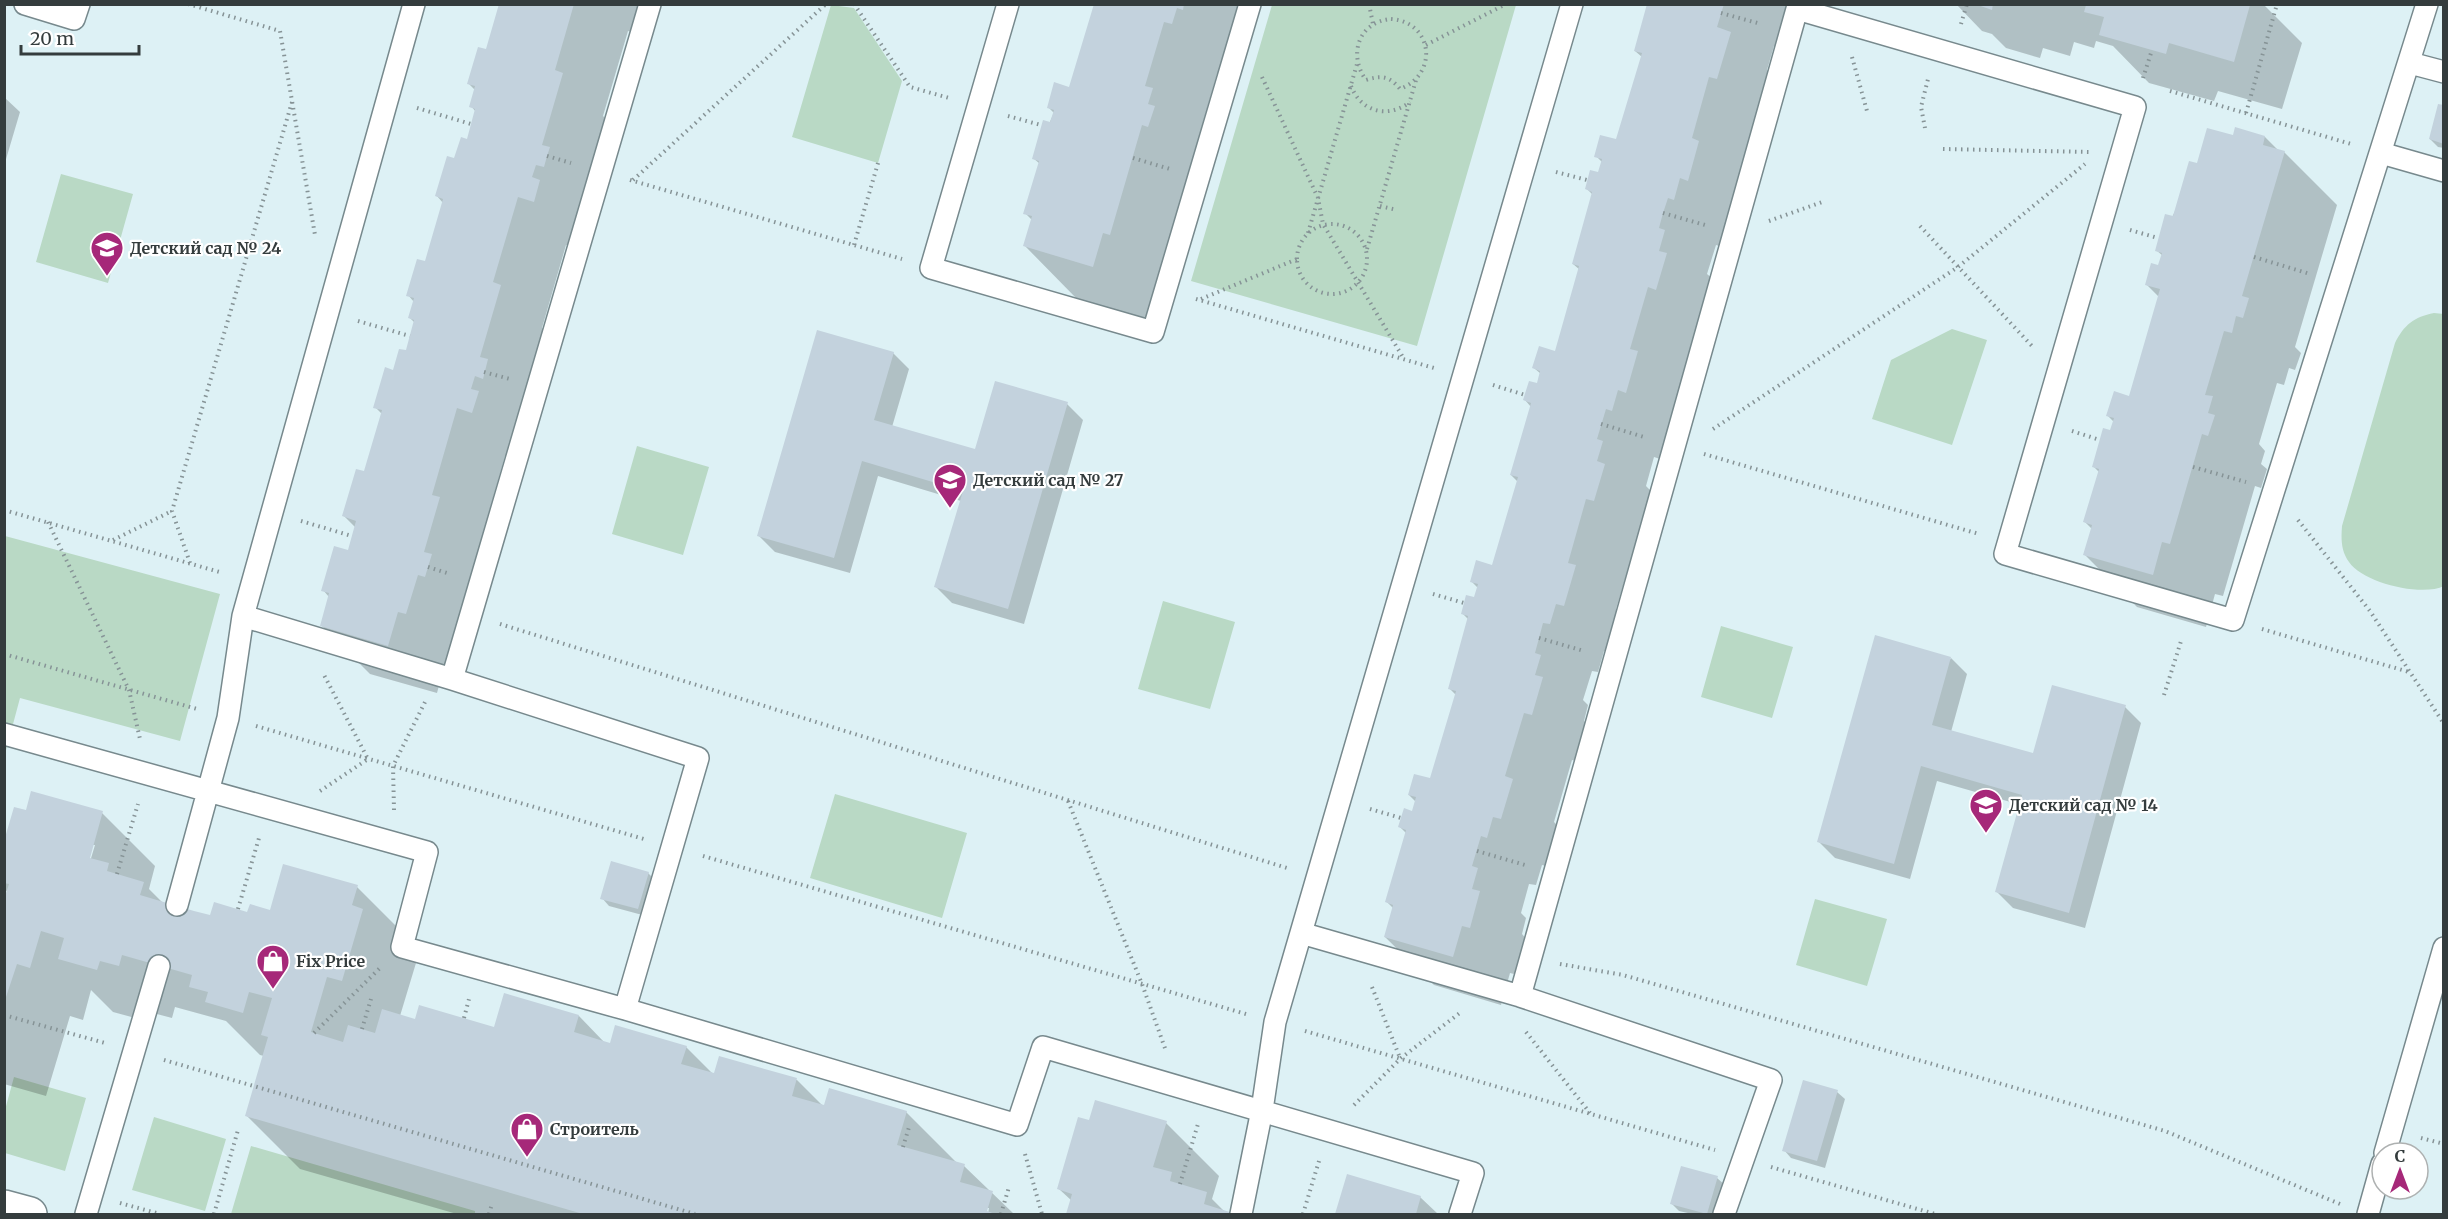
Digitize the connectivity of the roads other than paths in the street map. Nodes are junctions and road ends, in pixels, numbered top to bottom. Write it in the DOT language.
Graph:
graph roads {
  1 [pos="25,4"];
  2 [pos="79,4"];
  3 [pos="414,4"];
  4 [pos="650,4"];
  5 [pos="1008,4"];
  6 [pos="1250,4"];
  7 [pos="1572,4"];
  8 [pos="2427,4"];
  9 [pos="2410,63"];
  10 [pos="2444,72"];
  11 [pos="2381,153"];
  12 [pos="2444,171"];
  13 [pos="243,616"];
  14 [pos="446,677"];
  15 [pos="4,734"];
  16 [pos="209,789"];
  17 [pos="177,905"];
  18 [pos="1301,933"];
  19 [pos="2444,948"];
  20 [pos="159,966"];
  21 [pos="1520,996"];
  22 [pos="625,1009"];
  23 [pos="1262,1110"];
  24 [pos="2388,1141"];
  25 [pos="4,1207"];
  26 [pos="30,1215"];
  27 [pos="86,1215"];
  28 [pos="1241,1215"];
  29 [pos="1460,1215"];
  30 [pos="1724,1215"];
  1 -- 2 [label="lane"];
  3 -- 13 [label="lane"];
  4 -- 14 [label="lane"];
  5 -- 6 [label="lane"];
  7 -- 18 [label="lane"];
  8 -- 9 [label="lane"];
  9 -- 10 [label="lane"];
  9 -- 11 [label="lane"];
  11 -- 12 [label="lane"];
  11 -- 21 [label="lane"];
  13 -- 14 [label="lane"];
  13 -- 16 [label="lane"];
  14 -- 22 [label="lane"];
  15 -- 16 [label="lane"];
  16 -- 17 [label="lane"];
  16 -- 22 [label="lane"];
  18 -- 21 [label="lane"];
  18 -- 23 [label="lane"];
  19 -- 24 [label="lane"];
  20 -- 27 [label="lane"];
  21 -- 30 [label="lane"];
  22 -- 23 [label="lane"];
  23 -- 28 [label="lane"];
  23 -- 29 [label="lane"];
  25 -- 26 [label="street"];
}
